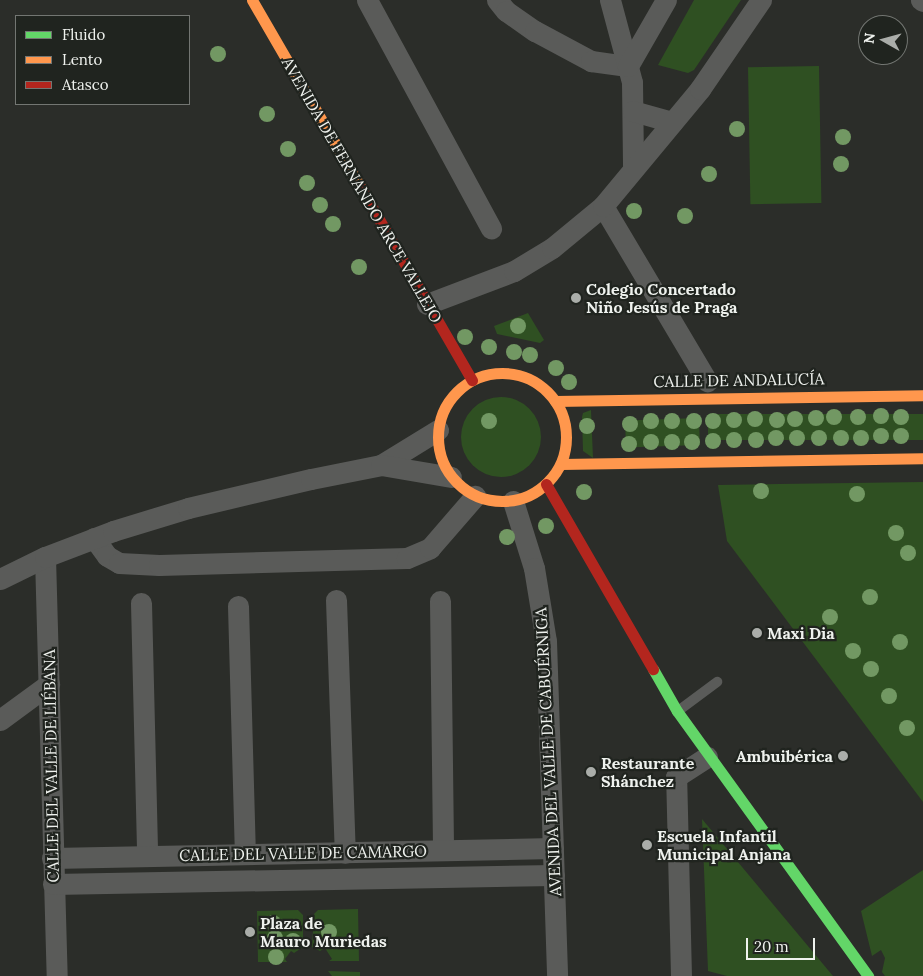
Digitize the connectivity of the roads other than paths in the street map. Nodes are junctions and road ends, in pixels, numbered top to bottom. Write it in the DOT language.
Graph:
graph roads {
  1 [pos="252,0"];
  2 [pos="367,0"];
  3 [pos="497,0"];
  4 [pos="610,0"];
  5 [pos="666,0"];
  6 [pos="761,0"];
  7 [pos="628,66"];
  8 [pos="633,111"];
  9 [pos="672,122"];
  10 [pos="633,168"];
  11 [pos="603,206"];
  12 [pos="491,228"];
  13 [pos="427,304"];
  14 [pos="472,380"];
  15 [pos="707,380"];
  16 [pos="923,395"];
  17 [pos="555,401"];
  18 [pos="438,430"];
  19 [pos="923,458"];
  20 [pos="561,464"];
  21 [pos="381,465"];
  22 [pos="451,477"];
  23 [pos="546,484"];
  24 [pos="475,496"];
  25 [pos="513,501"];
  26 [pos="94,538"];
  27 [pos="45,557"];
  28 [pos="0,579"];
  29 [pos="336,600"];
  30 [pos="440,601"];
  31 [pos="141,603"];
  32 [pos="238,606"];
  33 [pos="717,682"];
  34 [pos="49,684"];
  35 [pos="677,711"];
  36 [pos="0,720"];
  37 [pos="708,757"];
  38 [pos="553,848"];
  39 [pos="443,850"];
  40 [pos="345,853"];
  41 [pos="245,854"];
  42 [pos="147,856"];
  43 [pos="52,858"];
  44 [pos="554,875"];
  45 [pos="53,884"];
  46 [pos="57,976"];
  47 [pos="557,976"];
  48 [pos="681,976"];
  49 [pos="868,976"];
  1 -- 13 [label="main road, AVENIDA DE FERNANDO ARCE VALLEJO"];
  2 -- 12 [label="street"];
  3 -- 7 [label="street"];
  4 -- 7 [label="street"];
  5 -- 7 [label="street"];
  6 -- 9 [label="street"];
  7 -- 8 [label="street"];
  8 -- 9 [label="street"];
  8 -- 10 [label="street"];
  9 -- 10 [label="street"];
  10 -- 11 [label="street"];
  11 -- 13 [label="street"];
  11 -- 15 [label="street"];
  13 -- 14 [label="main road, AVENIDA DE FERNANDO ARCE VALLEJO"];
  14 -- 17 [label="main road"];
  14 -- 18 [label="main road"];
  16 -- 17 [label="main road, CALLE DE ANDALUCÍA"];
  17 -- 20 [label="main road"];
  18 -- 21 [label="street"];
  18 -- 22 [label="main road"];
  19 -- 20 [label="main road"];
  20 -- 23 [label="main road"];
  21 -- 22 [label="street"];
  21 -- 26 [label="street"];
  22 -- 24 [label="main road"];
  23 -- 25 [label="main road"];
  23 -- 35 [label="main road"];
  24 -- 25 [label="main road"];
  24 -- 26 [label="street"];
  25 -- 38 [label="street, AVENIDA DEL VALLE DE CABUÉRNIGA"];
  26 -- 27 [label="street"];
  27 -- 28 [label="street"];
  27 -- 34 [label="street, CALLE DEL VALLE DE LIÉBANA"];
  29 -- 40 [label="street"];
  30 -- 39 [label="street"];
  31 -- 42 [label="street"];
  32 -- 41 [label="street"];
  33 -- 35 [label="lane"];
  34 -- 36 [label="street"];
  34 -- 43 [label="street, CALLE DEL VALLE DE LIÉBANA"];
  35 -- 37 [label="main road"];
  37 -- 48 [label="street"];
  37 -- 49 [label="main road"];
  38 -- 39 [label="street, CALLE DEL VALLE DE CAMARGO"];
  38 -- 44 [label="street, AVENIDA DEL VALLE DE CABUÉRNIGA"];
  39 -- 40 [label="street, CALLE DEL VALLE DE CAMARGO"];
  40 -- 41 [label="street, CALLE DEL VALLE DE CAMARGO"];
  41 -- 42 [label="street, CALLE DEL VALLE DE CAMARGO"];
  42 -- 43 [label="street, CALLE DEL VALLE DE CAMARGO"];
  43 -- 45 [label="street, CALLE DEL VALLE DE LIÉBANA"];
  44 -- 45 [label="street, CALLE DEL VALLE DE CAMARGO"];
  44 -- 47 [label="street, AVENIDA DEL VALLE DE CABUÉRNIGA"];
  45 -- 46 [label="street, CALLE DEL VALLE DE LIÉBANA"];
}
